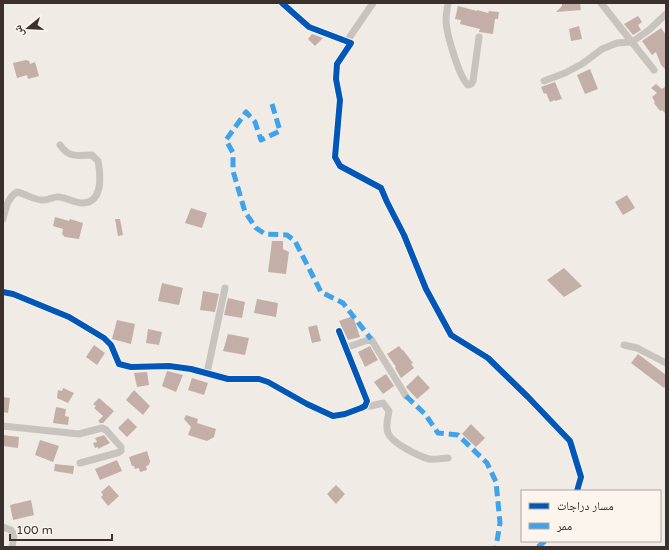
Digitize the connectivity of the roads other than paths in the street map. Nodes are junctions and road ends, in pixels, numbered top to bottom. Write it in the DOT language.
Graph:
graph roads {
  1 [pos="282,3"];
  2 [pos="373,3"];
  3 [pos="448,3"];
  4 [pos="601,3"];
  5 [pos="666,14"];
  6 [pos="479,36"];
  7 [pos="347,41"];
  8 [pos="632,42"];
  9 [pos="654,70"];
  10 [pos="544,81"];
  11 [pos="60,145"];
  12 [pos="3,219"];
  13 [pos="225,288"];
  14 [pos="3,292"];
  15 [pos="339,331"];
  16 [pos="624,345"];
  17 [pos="345,348"];
  18 [pos="666,363"];
  19 [pos="207,373"];
  20 [pos="406,396"];
  21 [pos="365,406"];
  22 [pos="3,426"];
  23 [pos="448,458"];
  24 [pos="80,463"];
  25 [pos="577,490"];
  26 [pos="3,527"];
  27 [pos="12,547"];
  1 -- 7 [label="street"];
  2 -- 7 [label="street"];
  3 -- 6 [label="street"];
  4 -- 8 [label="street"];
  5 -- 8 [label="street"];
  7 -- 25 [label="street"];
  8 -- 9 [label="street"];
  8 -- 10 [label="street"];
  11 -- 12 [label="street"];
  13 -- 19 [label="street"];
  14 -- 19 [label="street"];
  15 -- 17 [label="street"];
  16 -- 18 [label="street"];
  17 -- 20 [label="street"];
  17 -- 21 [label="street"];
  19 -- 21 [label="street"];
  21 -- 23 [label="street"];
  22 -- 24 [label="street"];
  26 -- 27 [label="street"];
}
